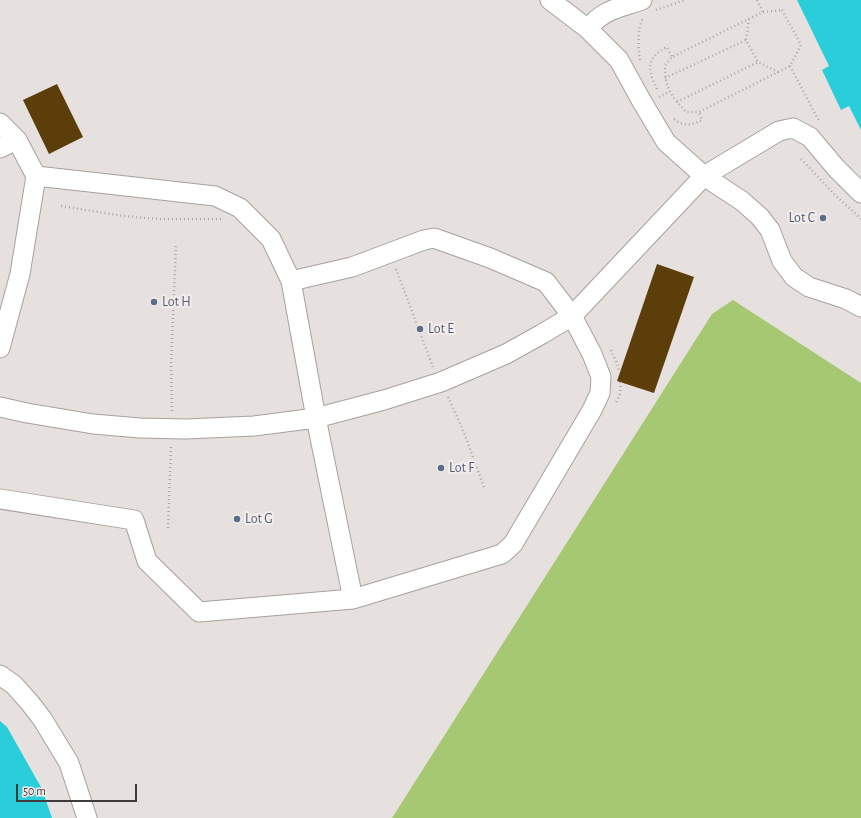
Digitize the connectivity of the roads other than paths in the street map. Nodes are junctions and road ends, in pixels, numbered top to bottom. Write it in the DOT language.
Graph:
graph roads {
  1 [pos="550,0"];
  2 [pos="645,10"];
  3 [pos="588,29"];
  4 [pos="0,123"];
  5 [pos="17,140"];
  6 [pos="0,148"];
  7 [pos="36,176"];
  8 [pos="704,176"];
  9 [pos="861,193"];
  10 [pos="291,281"];
  11 [pos="861,308"];
  12 [pos="572,316"];
  13 [pos="0,348"];
  14 [pos="0,407"];
  15 [pos="316,418"];
  16 [pos="0,499"];
  17 [pos="353,599"];
  18 [pos="0,675"];
  19 [pos="87,818"];
  1 -- 3 [label="lane"];
  2 -- 3 [label="lane"];
  3 -- 8 [label="lane"];
  4 -- 5 [label="lane"];
  5 -- 6 [label="lane"];
  5 -- 7 [label="lane"];
  7 -- 10 [label="lane"];
  7 -- 13 [label="lane"];
  8 -- 9 [label="lane"];
  8 -- 11 [label="lane"];
  8 -- 12 [label="lane"];
  10 -- 12 [label="lane"];
  10 -- 15 [label="lane"];
  12 -- 15 [label="lane"];
  12 -- 17 [label="lane"];
  14 -- 15 [label="lane"];
  15 -- 17 [label="lane"];
  16 -- 17 [label="lane"];
  18 -- 19 [label="lane"];
}
